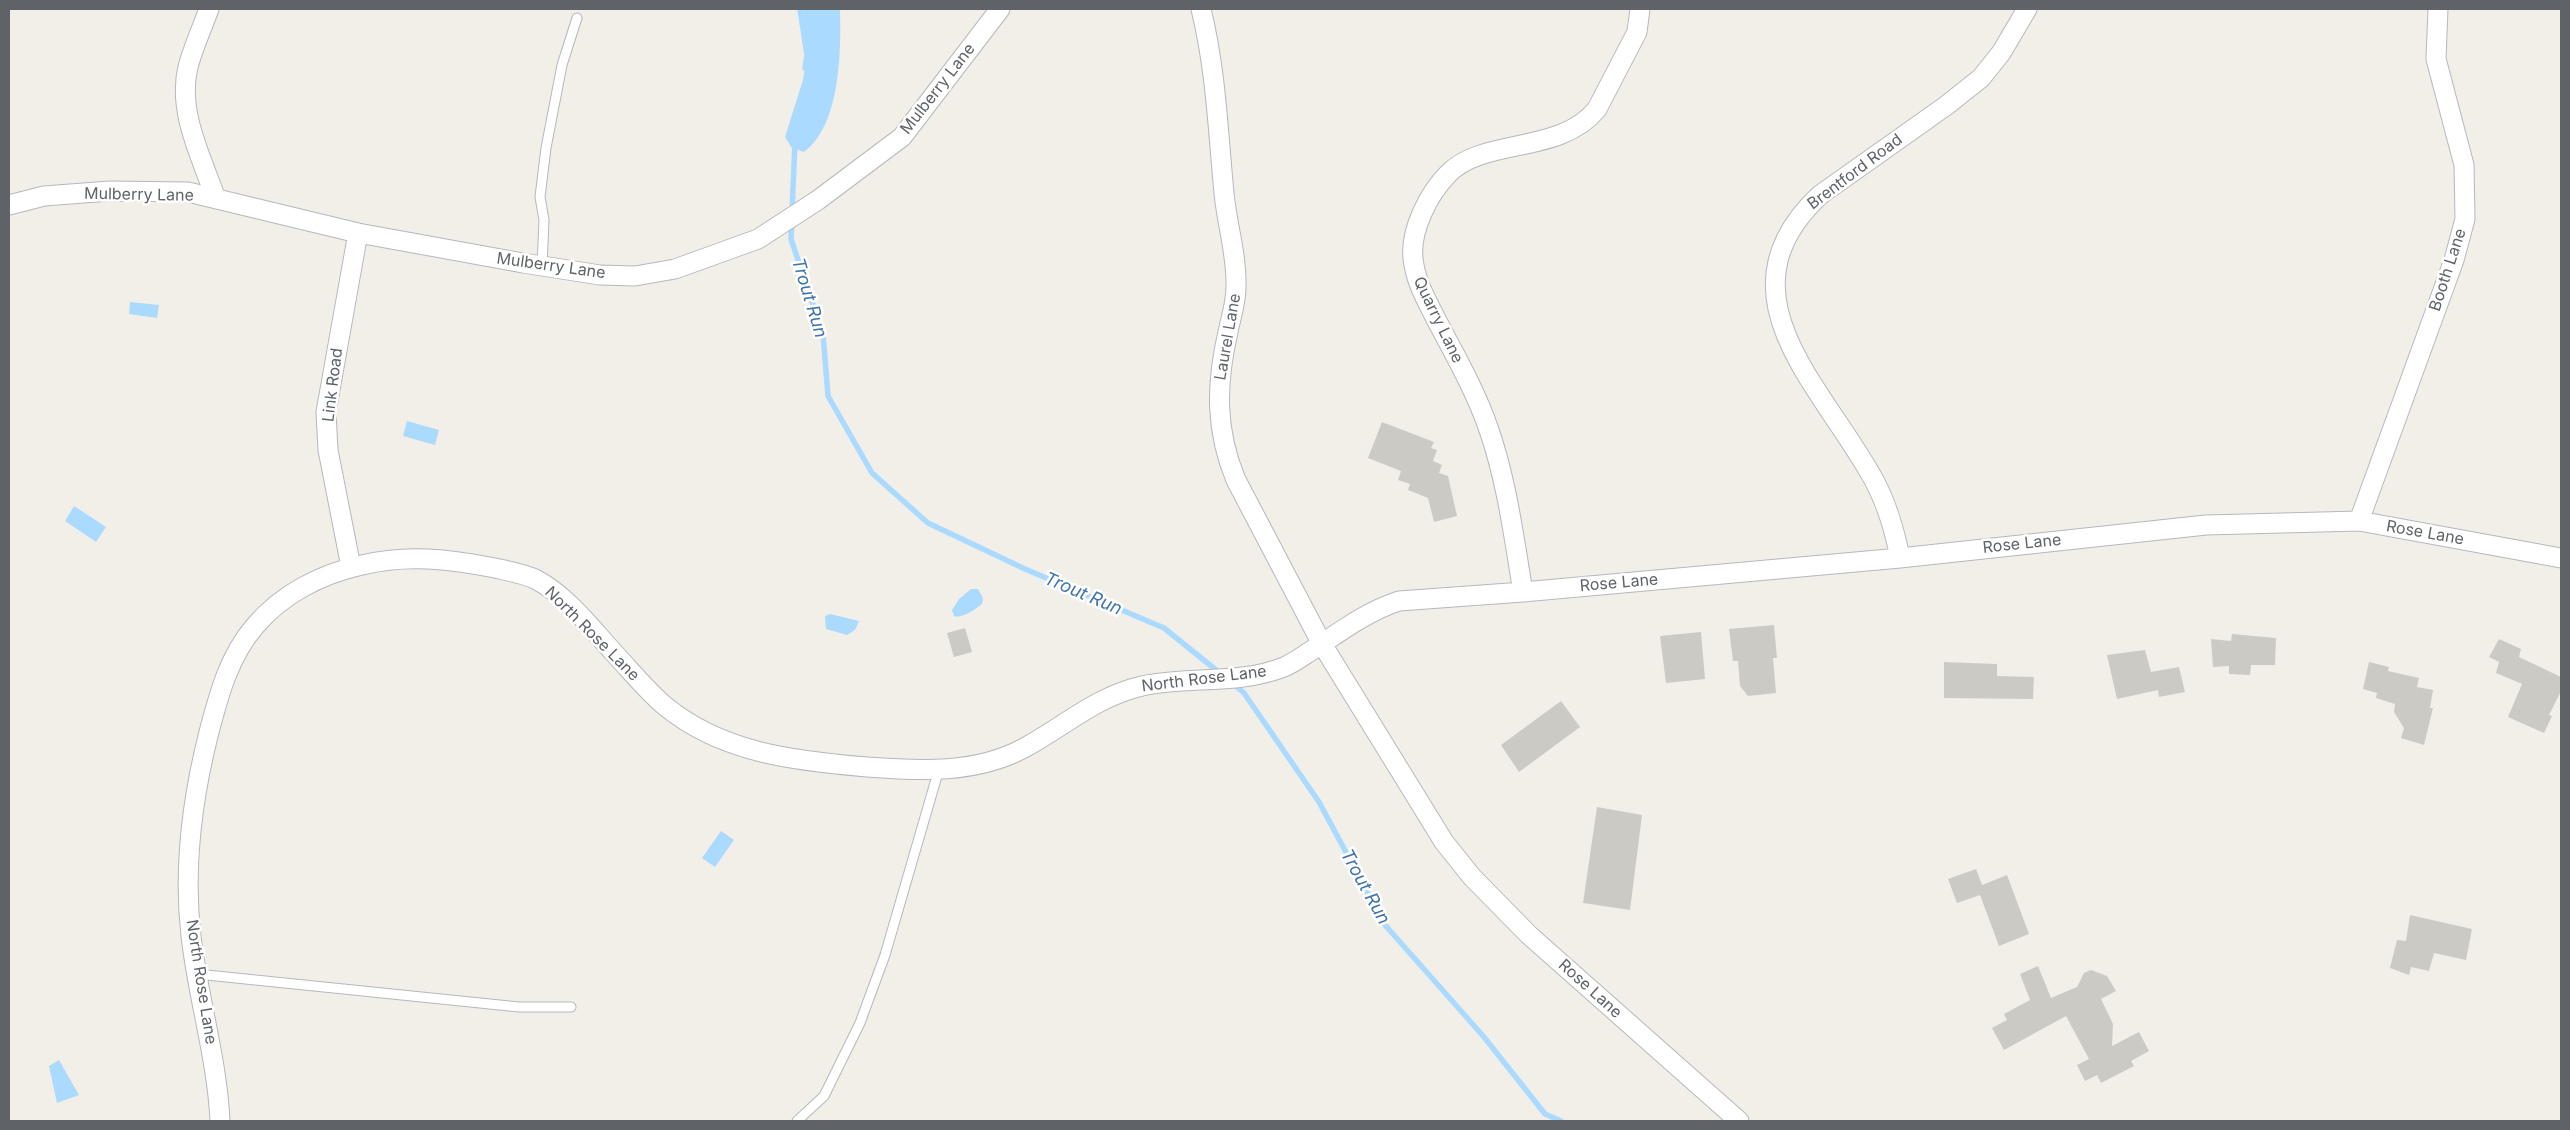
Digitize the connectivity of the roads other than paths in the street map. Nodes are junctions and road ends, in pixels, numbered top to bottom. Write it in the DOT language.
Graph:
graph roads {
  1 [pos="209,9"];
  2 [pos="1000,9"];
  3 [pos="1200,9"];
  4 [pos="1640,9"];
  5 [pos="2027,9"];
  6 [pos="2438,9"];
  7 [pos="576,18"];
  8 [pos="216,199"];
  9 [pos="9,206"];
  10 [pos="358,233"];
  11 [pos="542,266"];
  12 [pos="2359,521"];
  13 [pos="1900,558"];
  14 [pos="2561,558"];
  15 [pos="351,567"];
  16 [pos="1523,592"];
  17 [pos="1322,644"];
  18 [pos="939,769"];
  19 [pos="197,974"];
  20 [pos="571,1007"];
  21 [pos="220,1121"];
  22 [pos="797,1121"];
  23 [pos="1739,1121"];
  1 -- 8 [label="street"];
  2 -- 11 [label="street, Mulberry Lane"];
  3 -- 17 [label="street, Laurel Lane"];
  4 -- 16 [label="street, Quarry Lane"];
  5 -- 13 [label="street, Brentford Road"];
  6 -- 12 [label="street, Booth Lane"];
  7 -- 11 [label="lane"];
  8 -- 9 [label="street, Mulberry Lane"];
  8 -- 10 [label="street, Mulberry Lane"];
  10 -- 11 [label="street, Mulberry Lane"];
  10 -- 15 [label="street, Link Road"];
  12 -- 13 [label="street, Rose Lane"];
  12 -- 14 [label="street, Rose Lane"];
  13 -- 16 [label="street, Rose Lane"];
  15 -- 18 [label="street, North Rose Lane"];
  15 -- 19 [label="street, North Rose Lane"];
  16 -- 17 [label="street, Rose Lane"];
  17 -- 18 [label="street, North Rose Lane"];
  17 -- 23 [label="street, Rose Lane"];
  18 -- 22 [label="lane"];
  19 -- 20 [label="lane"];
  19 -- 21 [label="street, North Rose Lane"];
}
